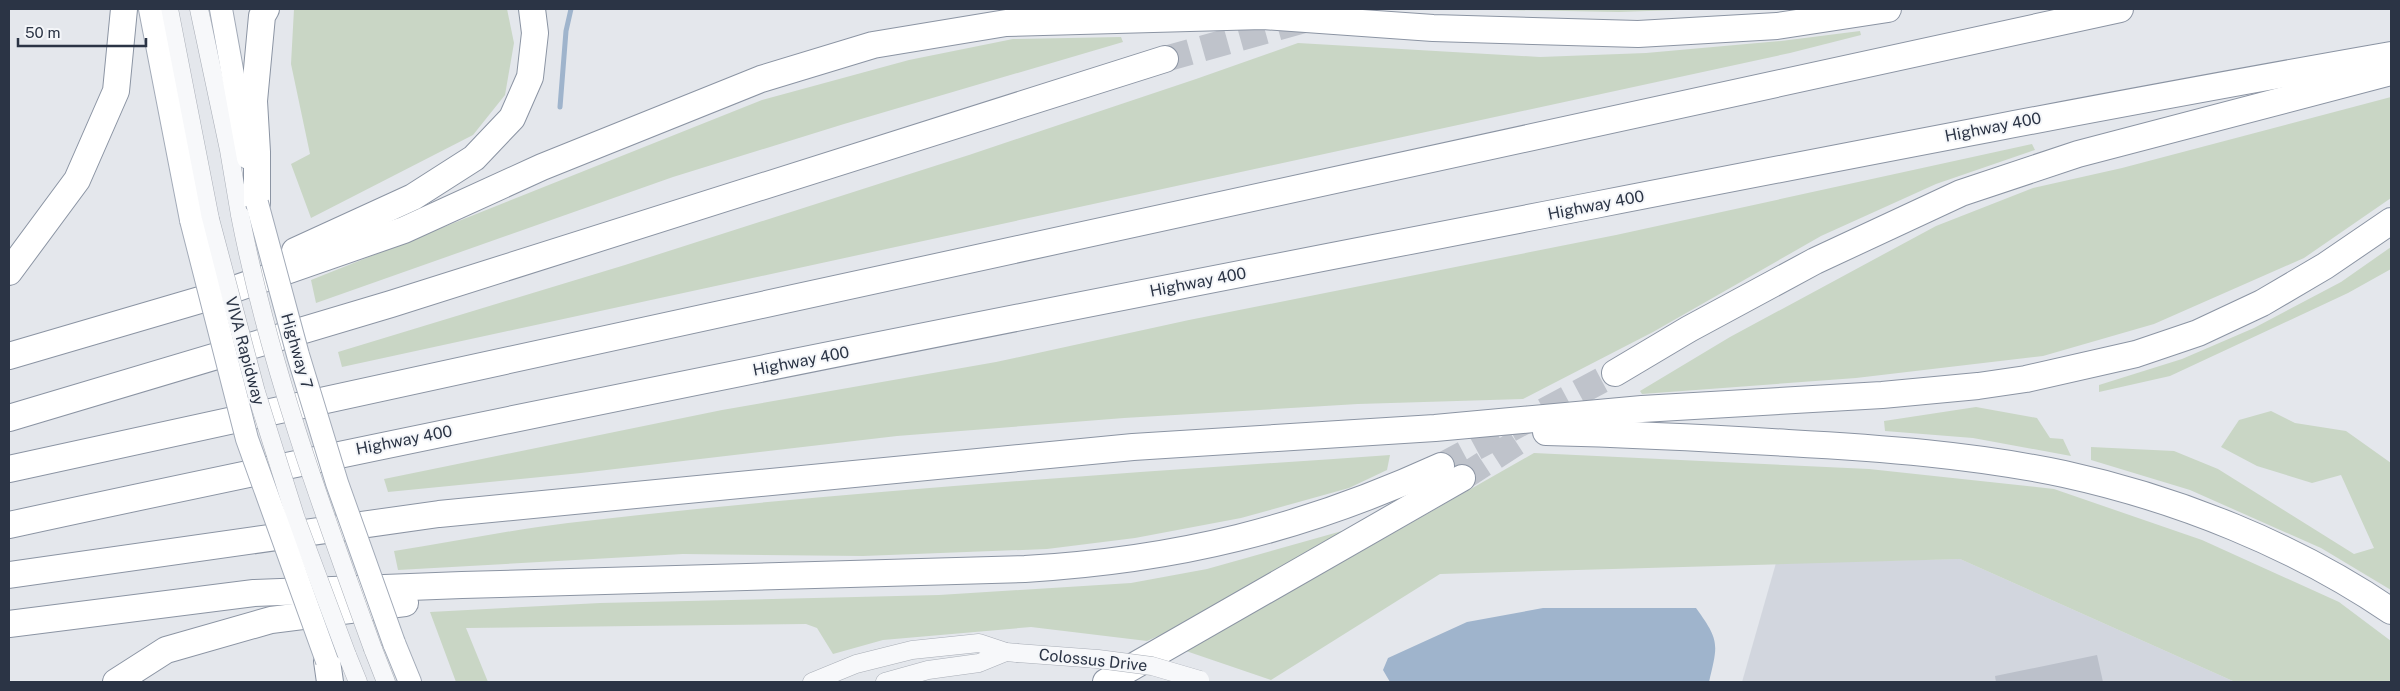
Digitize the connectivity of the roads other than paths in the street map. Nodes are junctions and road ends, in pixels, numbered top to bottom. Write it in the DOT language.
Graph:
graph roads {
  1 [pos="124,9"];
  2 [pos="150,9"];
  3 [pos="169,9"];
  4 [pos="199,9"];
  5 [pos="221,9"];
  6 [pos="266,9"];
  7 [pos="532,9"];
  8 [pos="1228,9"];
  9 [pos="1888,9"];
  10 [pos="2120,9"];
  11 [pos="1263,16"];
  12 [pos="2391,55"];
  13 [pos="1165,59"];
  14 [pos="2391,72"];
  15 [pos="248,209"];
  16 [pos="201,220"];
  17 [pos="2391,221"];
  18 [pos="9,272"];
  19 [pos="217,295"];
  20 [pos="9,356"];
  21 [pos="1615,373"];
  22 [pos="9,418"];
  23 [pos="1435,428"];
  24 [pos="9,469"];
  25 [pos="9,525"];
  26 [pos="9,575"];
  27 [pos="462,585"];
  28 [pos="2391,611"];
  29 [pos="9,624"];
  30 [pos="383,646"];
  31 [pos="1012,652"];
  32 [pos="335,670"];
  33 [pos="1204,681"];
  34 [pos="116,682"];
  35 [pos="358,682"];
  36 [pos="386,682"];
  37 [pos="410,682"];
  38 [pos="812,682"];
  39 [pos="885,682"];
  40 [pos="1106,682"];
  1 -- 18 [label="highway"];
  2 -- 16 [label="main road"];
  3 -- 16 [label="street"];
  4 -- 15 [label="street"];
  5 -- 15 [label="main road, Highway 7"];
  6 -- 15 [label="highway"];
  7 -- 19 [label="highway"];
  8 -- 11 [label="highway"];
  9 -- 11 [label="highway"];
  10 -- 24 [label="highway"];
  11 -- 19 [label="highway"];
  12 -- 25 [label="highway, Highway 400"];
  13 -- 22 [label="highway"];
  14 -- 21 [label="highway"];
  15 -- 30 [label="main road, Highway 7, bridge"];
  16 -- 32 [label="main road, bridge"];
  17 -- 23 [label="highway"];
  19 -- 20 [label="highway"];
  23 -- 26 [label="highway"];
  23 -- 28 [label="highway"];
  27 -- 29 [label="highway"];
  27 -- 34 [label="highway"];
  27 -- 40 [label="highway"];
  30 -- 36 [label="street"];
  30 -- 37 [label="main road, Highway 7"];
  31 -- 33 [label="street, Colossus Drive, bridge"];
  31 -- 38 [label="street, Colossus Drive"];
  31 -- 39 [label="street, Colossus Drive"];
  32 -- 35 [label="street"];
}
